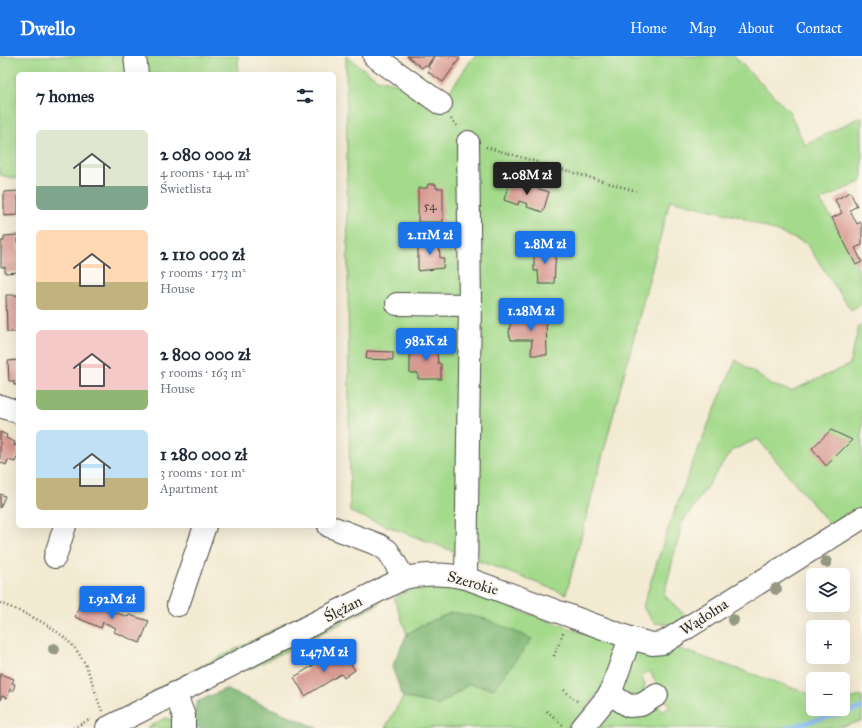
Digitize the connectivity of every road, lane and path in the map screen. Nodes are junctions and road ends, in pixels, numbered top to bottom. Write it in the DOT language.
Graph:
graph roads {
  1 [pos="135,56"];
  2 [pos="374,56"];
  3 [pos="137,72"];
  4 [pos="441,104"];
  5 [pos="468,142"];
  6 [pos="636,190"];
  7 [pos="398,304"];
  8 [pos="470,305"];
  9 [pos="0,406"];
  10 [pos="16,411"];
  11 [pos="862,518"];
  12 [pos="64,528"];
  13 [pos="205,528"];
  14 [pos="334,528"];
  15 [pos="55,556"];
  16 [pos="404,578"];
  17 [pos="466,578"];
  18 [pos="0,603"];
  19 [pos="178,605"];
  20 [pos="564,632"];
  21 [pos="630,638"];
  22 [pos="554,656"];
  23 [pos="175,693"];
  24 [pos="610,694"];
  25 [pos="657,695"];
  26 [pos="547,711"];
  27 [pos="105,720"];
  28 [pos="184,728"];
  29 [pos="565,728"];
  30 [pos="582,728"];
  1 -- 3 [label="street"];
  2 -- 4 [label="street"];
  4 -- 5 [label="path"];
  5 -- 6 [label="path"];
  5 -- 8 [label="street"];
  7 -- 8 [label="street"];
  8 -- 17 [label="street"];
  9 -- 10 [label="street"];
  11 -- 21 [label="street, Wądolna"];
  12 -- 15 [label="street"];
  13 -- 19 [label="street"];
  14 -- 16 [label="street"];
  16 -- 17 [label="street, Szerokie"];
  16 -- 23 [label="street, Ślężan"];
  17 -- 21 [label="street, Szerokie"];
  18 -- 27 [label="path"];
  20 -- 22 [label="path"];
  21 -- 24 [label="street"];
  23 -- 27 [label="street, Ślężan"];
  23 -- 28 [label="street"];
  24 -- 25 [label="street"];
  24 -- 30 [label="street"];
  26 -- 29 [label="path"];
}
